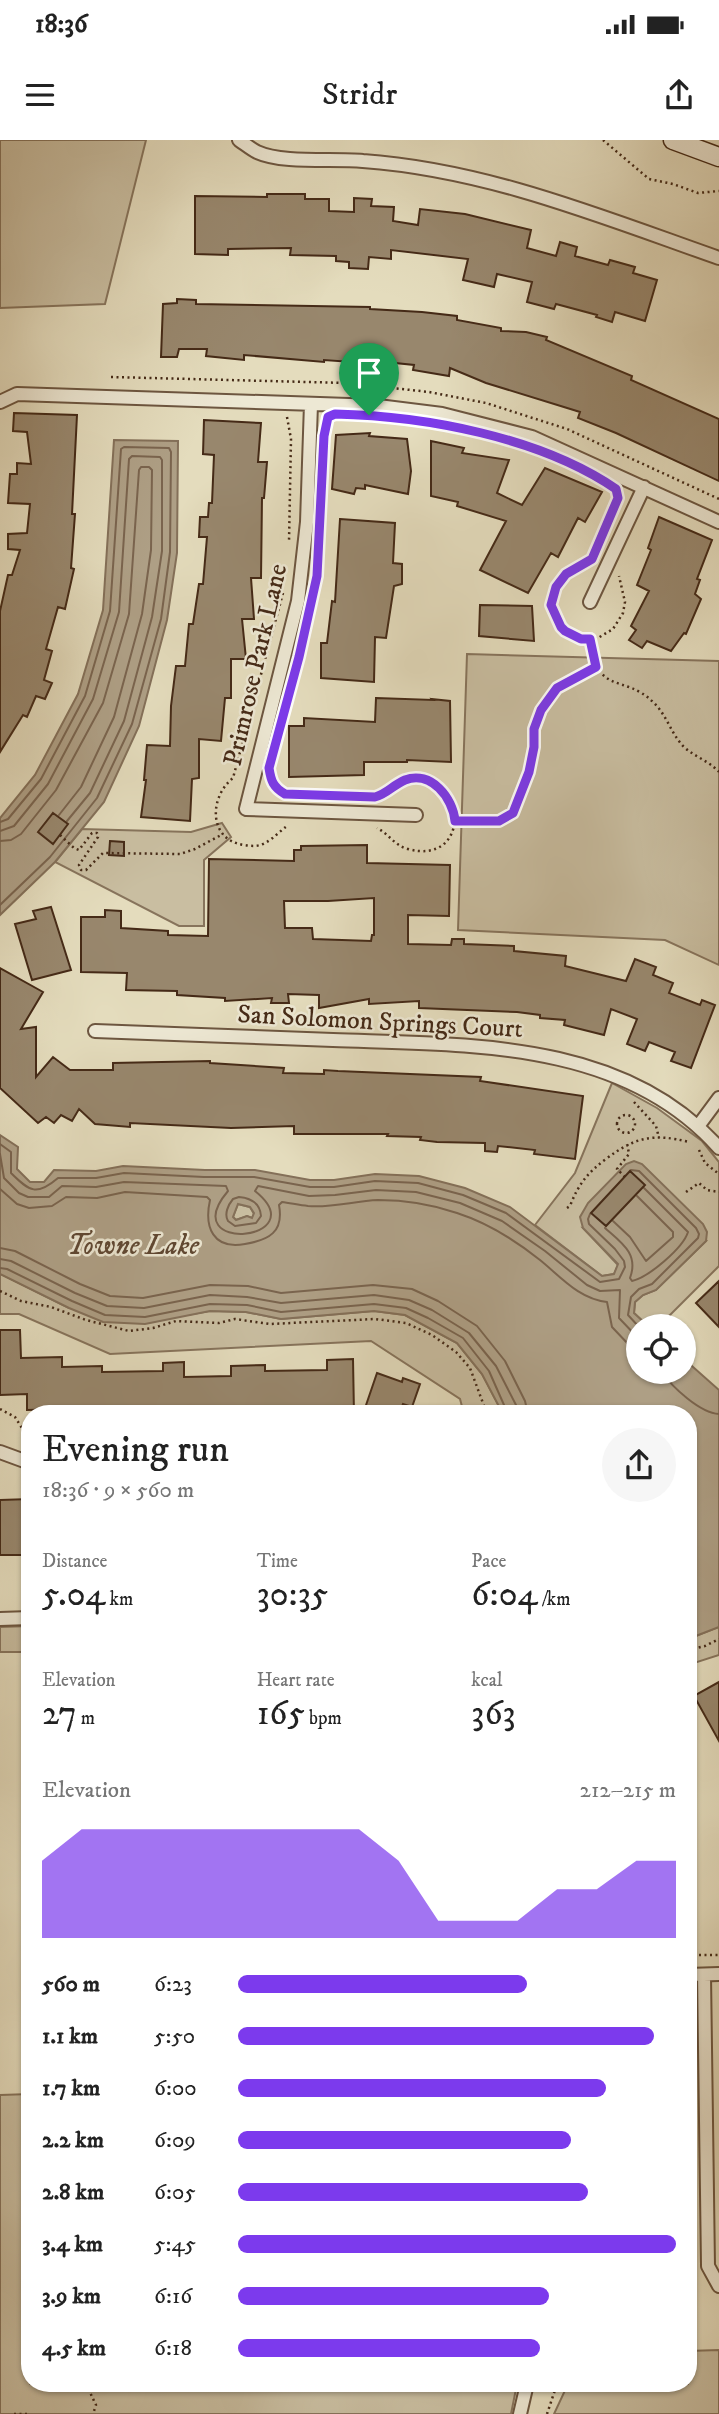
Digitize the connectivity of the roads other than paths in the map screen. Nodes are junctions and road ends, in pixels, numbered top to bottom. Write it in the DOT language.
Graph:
graph roads {
  1 [pos="239,140"];
  2 [pos="682,141"];
  3 [pos="719,157"];
  4 [pos="719,258"];
  5 [pos="0,402"];
  6 [pos="311,404"];
  7 [pos="644,487"];
  8 [pos="719,522"];
  9 [pos="590,603"];
  10 [pos="416,815"];
  11 [pos="95,1031"];
  12 [pos="719,1098"];
  13 [pos="699,1125"];
  14 [pos="719,1148"];
  15 [pos="0,1452"];
  16 [pos="21,1460"];
  17 [pos="21,1618"];
  18 [pos="0,1619"];
  19 [pos="719,1974"];
  20 [pos="697,1975"];
  21 [pos="704,1975"];
  22 [pos="719,2286"];
  23 [pos="525,2392"];
  24 [pos="520,2414"];
  1 -- 4 [label="street"];
  2 -- 3 [label="main road"];
  5 -- 6 [label="street"];
  6 -- 7 [label="street"];
  6 -- 10 [label="street, Primrose Park Lane"];
  7 -- 8 [label="street"];
  7 -- 9 [label="street"];
  11 -- 13 [label="street, San Solomon Springs Court"];
  12 -- 13 [label="street"];
  13 -- 14 [label="street, San Solomon Springs Court"];
  15 -- 16 [label="street"];
  17 -- 18 [label="street"];
  19 -- 21 [label="street"];
  20 -- 21 [label="street"];
  21 -- 22 [label="street"];
  23 -- 24 [label="street"];
}
